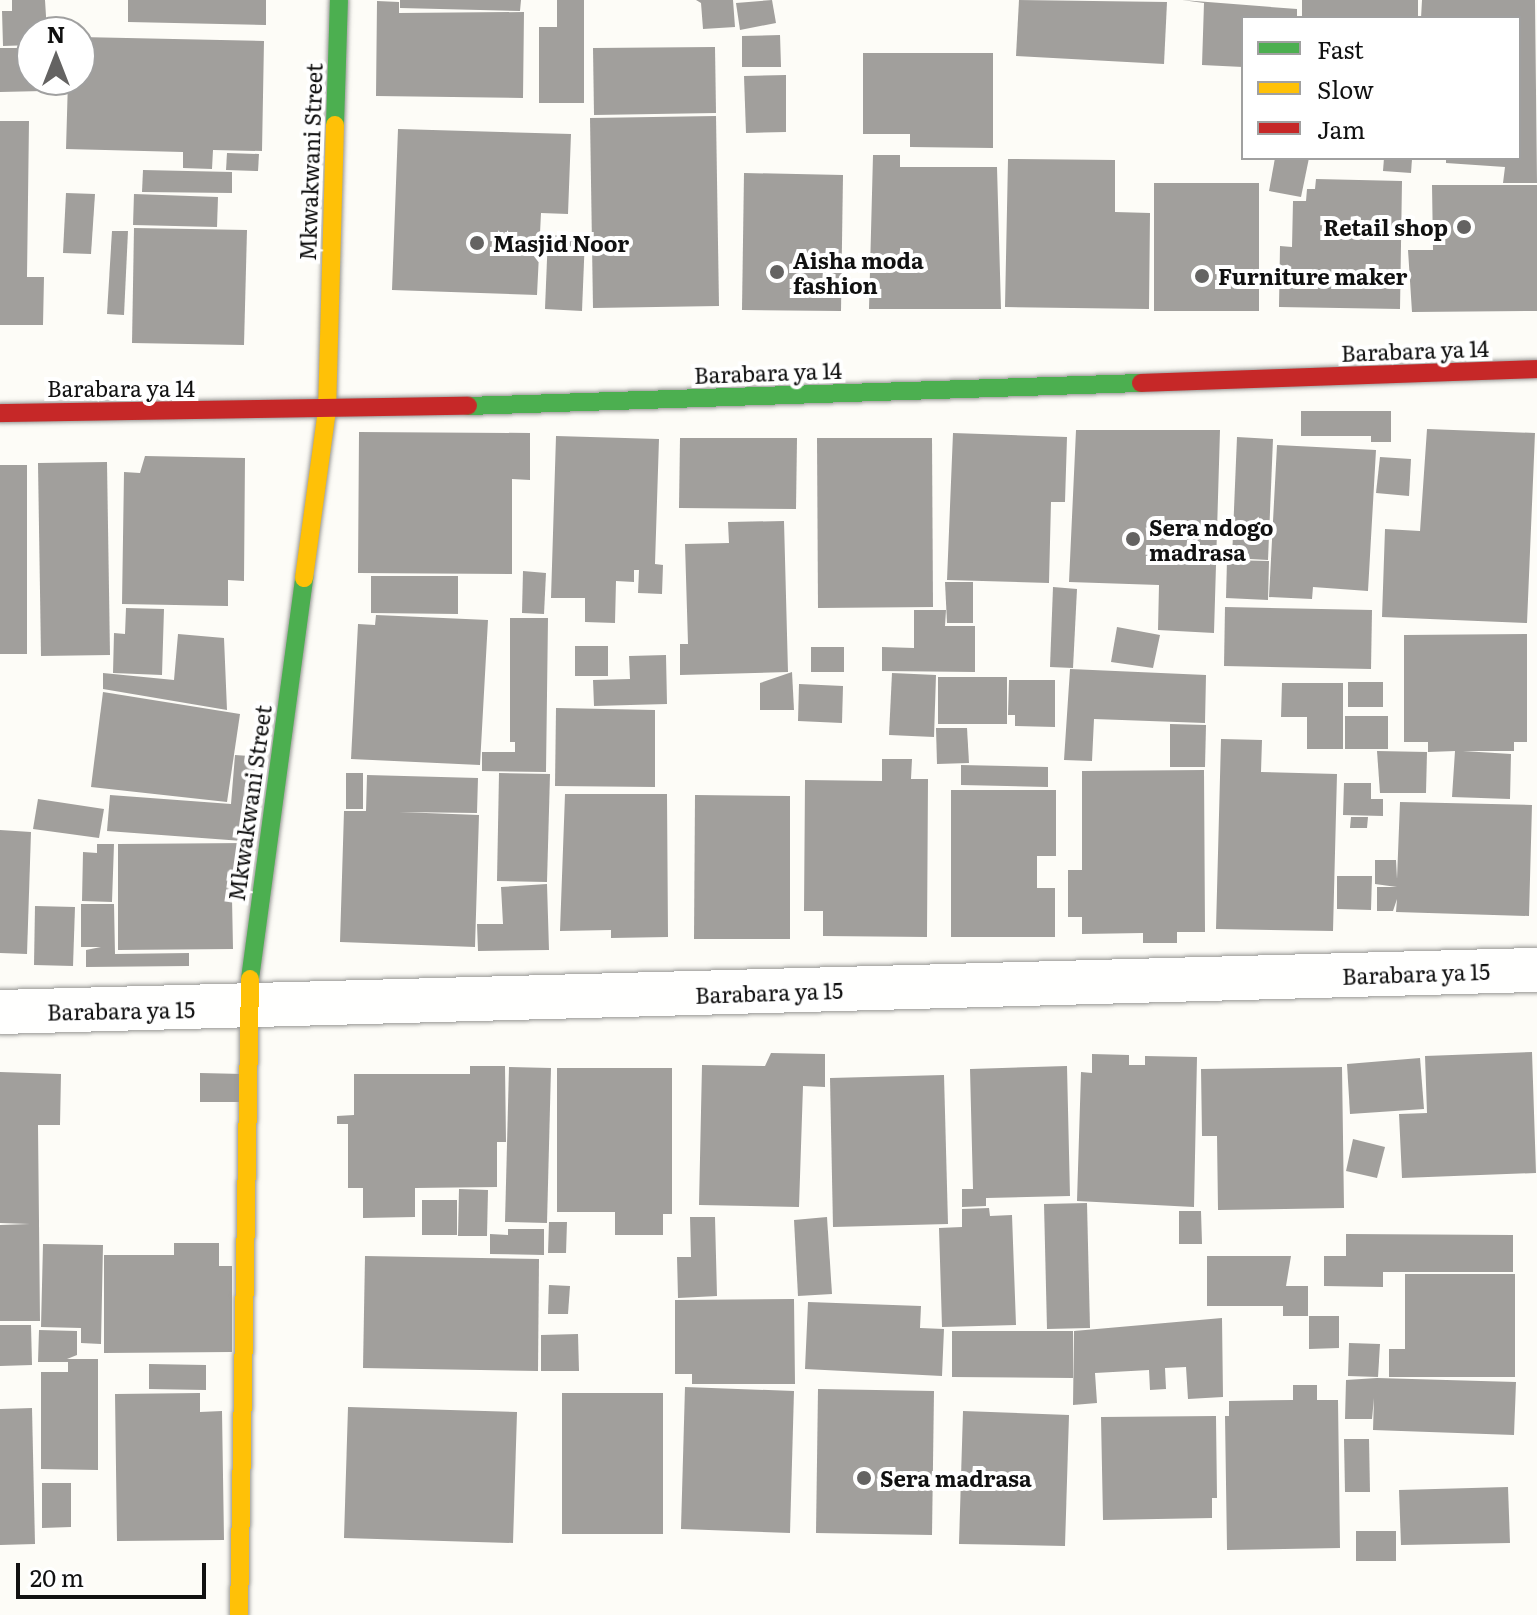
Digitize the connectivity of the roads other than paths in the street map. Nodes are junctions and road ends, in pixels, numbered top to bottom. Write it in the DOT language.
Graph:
graph roads {
  1 [pos="339,0"];
  2 [pos="1537,369"];
  3 [pos="327,411"];
  4 [pos="0,413"];
  5 [pos="1537,970"];
  6 [pos="246,1008"];
  7 [pos="0,1012"];
  8 [pos="239,1615"];
  1 -- 3 [label="street, Mkwakwani Street"];
  2 -- 3 [label="street, Barabara ya 14"];
  3 -- 4 [label="street, Barabara ya 14"];
  3 -- 6 [label="street, Mkwakwani Street"];
  5 -- 6 [label="street, Barabara ya 15"];
  6 -- 7 [label="street, Barabara ya 15"];
  6 -- 8 [label="street, Mkwakwani Street"];
}
